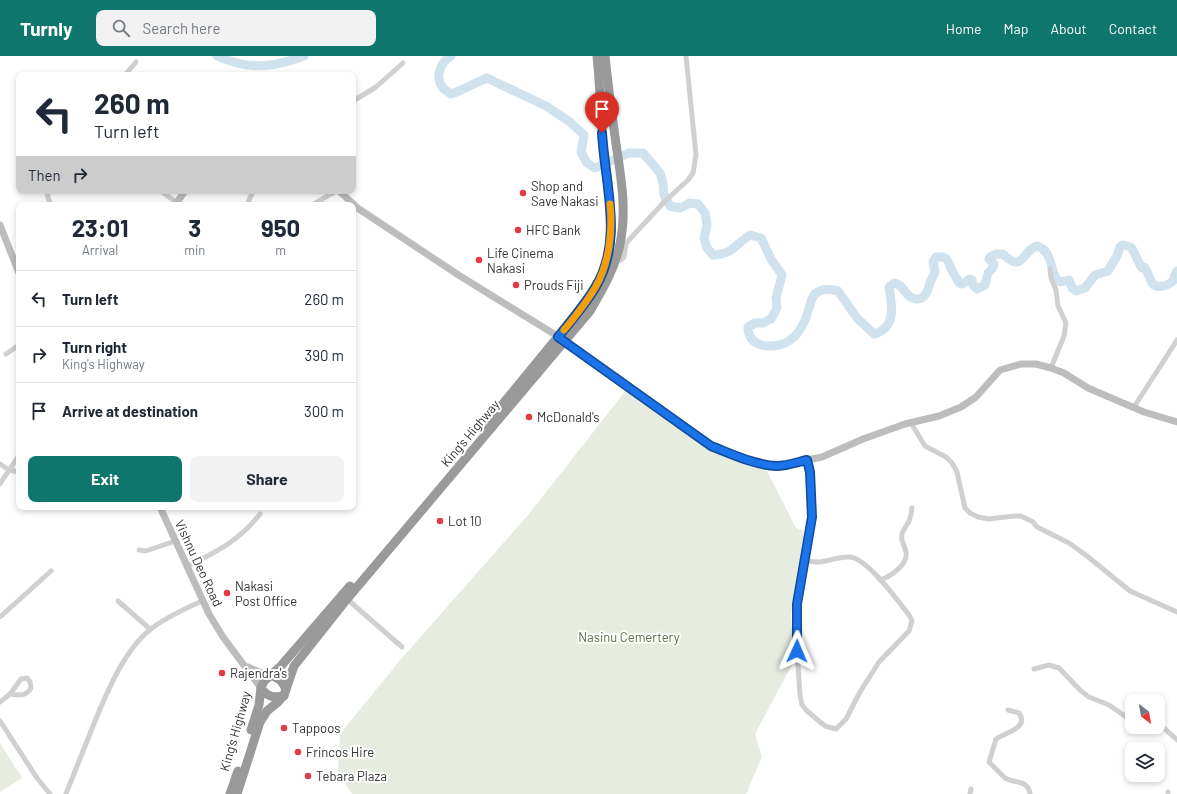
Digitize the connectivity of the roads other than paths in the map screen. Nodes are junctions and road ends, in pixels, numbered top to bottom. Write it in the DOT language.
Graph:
graph roads {
  1 [pos="597,56"];
  2 [pos="605,56"];
  3 [pos="686,56"];
  4 [pos="136,62"];
  5 [pos="403,63"];
  6 [pos="128,72"];
  7 [pos="356,99"];
  8 [pos="165,194"];
  9 [pos="331,194"];
  10 [pos="342,194"];
  11 [pos="175,202"];
  12 [pos="317,202"];
  13 [pos="351,202"];
  14 [pos="356,207"];
  15 [pos="0,225"];
  16 [pos="616,259"];
  17 [pos="16,265"];
  18 [pos="1050,269"];
  19 [pos="561,339"];
  20 [pos="1177,340"];
  21 [pos="16,347"];
  22 [pos="6,354"];
  23 [pos="1051,368"];
  24 [pos="1134,407"];
  25 [pos="1177,422"];
  26 [pos="911,423"];
  27 [pos="16,460"];
  28 [pos="807,460"];
  29 [pos="0,464"];
  30 [pos="9,470"];
  31 [pos="16,471"];
  32 [pos="0,484"];
  33 [pos="912,508"];
  34 [pos="161,510"];
  35 [pos="260,514"];
  36 [pos="175,541"];
  37 [pos="139,550"];
  38 [pos="804,561"];
  39 [pos="186,567"];
  40 [pos="51,572"];
  41 [pos="880,580"];
  42 [pos="347,599"];
  43 [pos="118,601"];
  44 [pos="202,601"];
  45 [pos="1177,612"];
  46 [pos="0,617"];
  47 [pos="150,629"];
  48 [pos="402,647"];
  49 [pos="246,666"];
  50 [pos="1034,669"];
  51 [pos="270,675"];
  52 [pos="261,688"];
  53 [pos="285,693"];
  54 [pos="10,694"];
  55 [pos="0,702"];
  56 [pos="1008,710"];
  57 [pos="1125,716"];
  58 [pos="0,722"];
  59 [pos="1165,729"];
  60 [pos="1177,740"];
  61 [pos="50,794"];
  62 [pos="66,794"];
  63 [pos="230,794"];
  64 [pos="237,794"];
  65 [pos="1030,794"];
  1 -- 19 [label="highway, King's Highway"];
  2 -- 16 [label="highway, King's Highway"];
  3 -- 16 [label="street"];
  4 -- 6 [label="street"];
  5 -- 7 [label="street"];
  8 -- 11 [label="street"];
  9 -- 12 [label="street"];
  10 -- 13 [label="street"];
  14 -- 19 [label="street"];
  15 -- 17 [label="street"];
  16 -- 19 [label="highway, King's Highway"];
  18 -- 23 [label="street"];
  19 -- 28 [label="street"];
  19 -- 42 [label="highway, King's Highway"];
  19 -- 51 [label="highway, King's Highway"];
  20 -- 24 [label="street"];
  21 -- 22 [label="street"];
  23 -- 24 [label="street"];
  23 -- 26 [label="street"];
  24 -- 25 [label="street"];
  26 -- 28 [label="street"];
  26 -- 45 [label="street"];
  27 -- 30 [label="street"];
  28 -- 38 [label="street"];
  29 -- 30 [label="street"];
  30 -- 31 [label="street"];
  30 -- 32 [label="street"];
  33 -- 41 [label="street"];
  34 -- 36 [label="street, Vishnu Deo Road"];
  35 -- 39 [label="street"];
  36 -- 37 [label="street"];
  36 -- 39 [label="street, Vishnu Deo Road"];
  38 -- 41 [label="street"];
  38 -- 41 [label="street"];
  39 -- 44 [label="street, Vishnu Deo Road"];
  40 -- 46 [label="street"];
  42 -- 48 [label="street"];
  42 -- 53 [label="highway, King's Highway"];
  43 -- 47 [label="street"];
  44 -- 47 [label="street"];
  44 -- 49 [label="street, Vishnu Deo Road"];
  47 -- 62 [label="street"];
  49 -- 51 [label="street"];
  49 -- 52 [label="street, Vishnu Deo Road"];
  50 -- 57 [label="street"];
  51 -- 52 [label="highway, King's Highway"];
  51 -- 53 [label="highway"];
  52 -- 53 [label="highway"];
  52 -- 63 [label="highway, King's Highway"];
  53 -- 64 [label="highway, King's Highway"];
  54 -- 55 [label="street"];
  56 -- 65 [label="street"];
  58 -- 61 [label="street"];
  59 -- 60 [label="street"];
}
